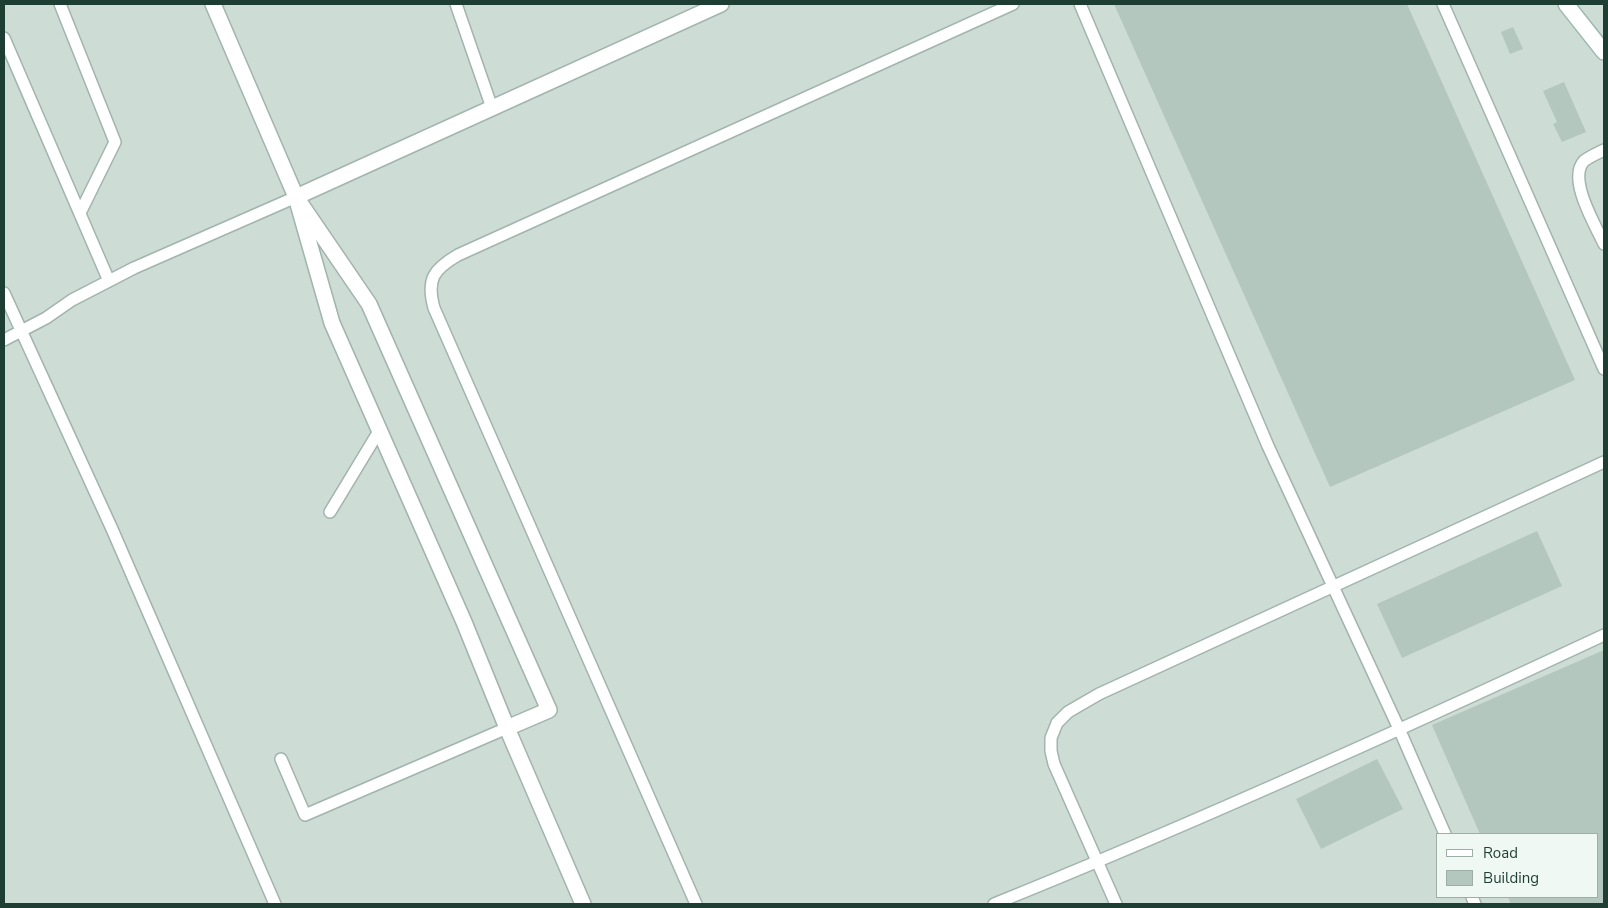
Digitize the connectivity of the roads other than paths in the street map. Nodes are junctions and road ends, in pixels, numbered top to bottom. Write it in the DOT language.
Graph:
graph roads {
  1 [pos="60,4"];
  2 [pos="213,4"];
  3 [pos="456,4"];
  4 [pos="721,4"];
  5 [pos="1013,4"];
  6 [pos="1080,4"];
  7 [pos="1443,4"];
  8 [pos="1566,4"];
  9 [pos="4,38"];
  10 [pos="1604,52"];
  11 [pos="492,108"];
  12 [pos="1604,150"];
  13 [pos="296,197"];
  14 [pos="80,213"];
  15 [pos="1604,244"];
  16 [pos="109,281"];
  17 [pos="4,293"];
  18 [pos="21,332"];
  19 [pos="4,340"];
  20 [pos="1604,369"];
  21 [pos="379,431"];
  22 [pos="1604,462"];
  23 [pos="330,512"];
  24 [pos="1334,588"];
  25 [pos="1604,636"];
  26 [pos="507,728"];
  27 [pos="1400,731"];
  28 [pos="281,759"];
  29 [pos="1445,833"];
  30 [pos="1098,862"];
  31 [pos="275,904"];
  32 [pos="583,904"];
  33 [pos="696,904"];
  34 [pos="994,904"];
  35 [pos="1116,904"];
  1 -- 14 [label="lane"];
  2 -- 13 [label="street"];
  3 -- 11 [label="lane"];
  4 -- 11 [label="street"];
  5 -- 33 [label="lane"];
  6 -- 24 [label="lane"];
  7 -- 20 [label="lane"];
  8 -- 10 [label="street"];
  9 -- 14 [label="lane"];
  11 -- 13 [label="street"];
  12 -- 15 [label="lane"];
  13 -- 16 [label="lane"];
  13 -- 21 [label="street"];
  13 -- 26 [label="street"];
  14 -- 16 [label="lane"];
  16 -- 18 [label="lane"];
  17 -- 18 [label="lane"];
  18 -- 19 [label="lane"];
  18 -- 31 [label="lane"];
  21 -- 23 [label="lane"];
  21 -- 26 [label="street"];
  22 -- 24 [label="lane"];
  24 -- 27 [label="lane"];
  24 -- 30 [label="lane"];
  25 -- 27 [label="lane"];
  26 -- 28 [label="lane"];
  26 -- 32 [label="street"];
  27 -- 29 [label="lane"];
  27 -- 30 [label="lane"];
  30 -- 34 [label="lane"];
  30 -- 35 [label="lane"];
}
